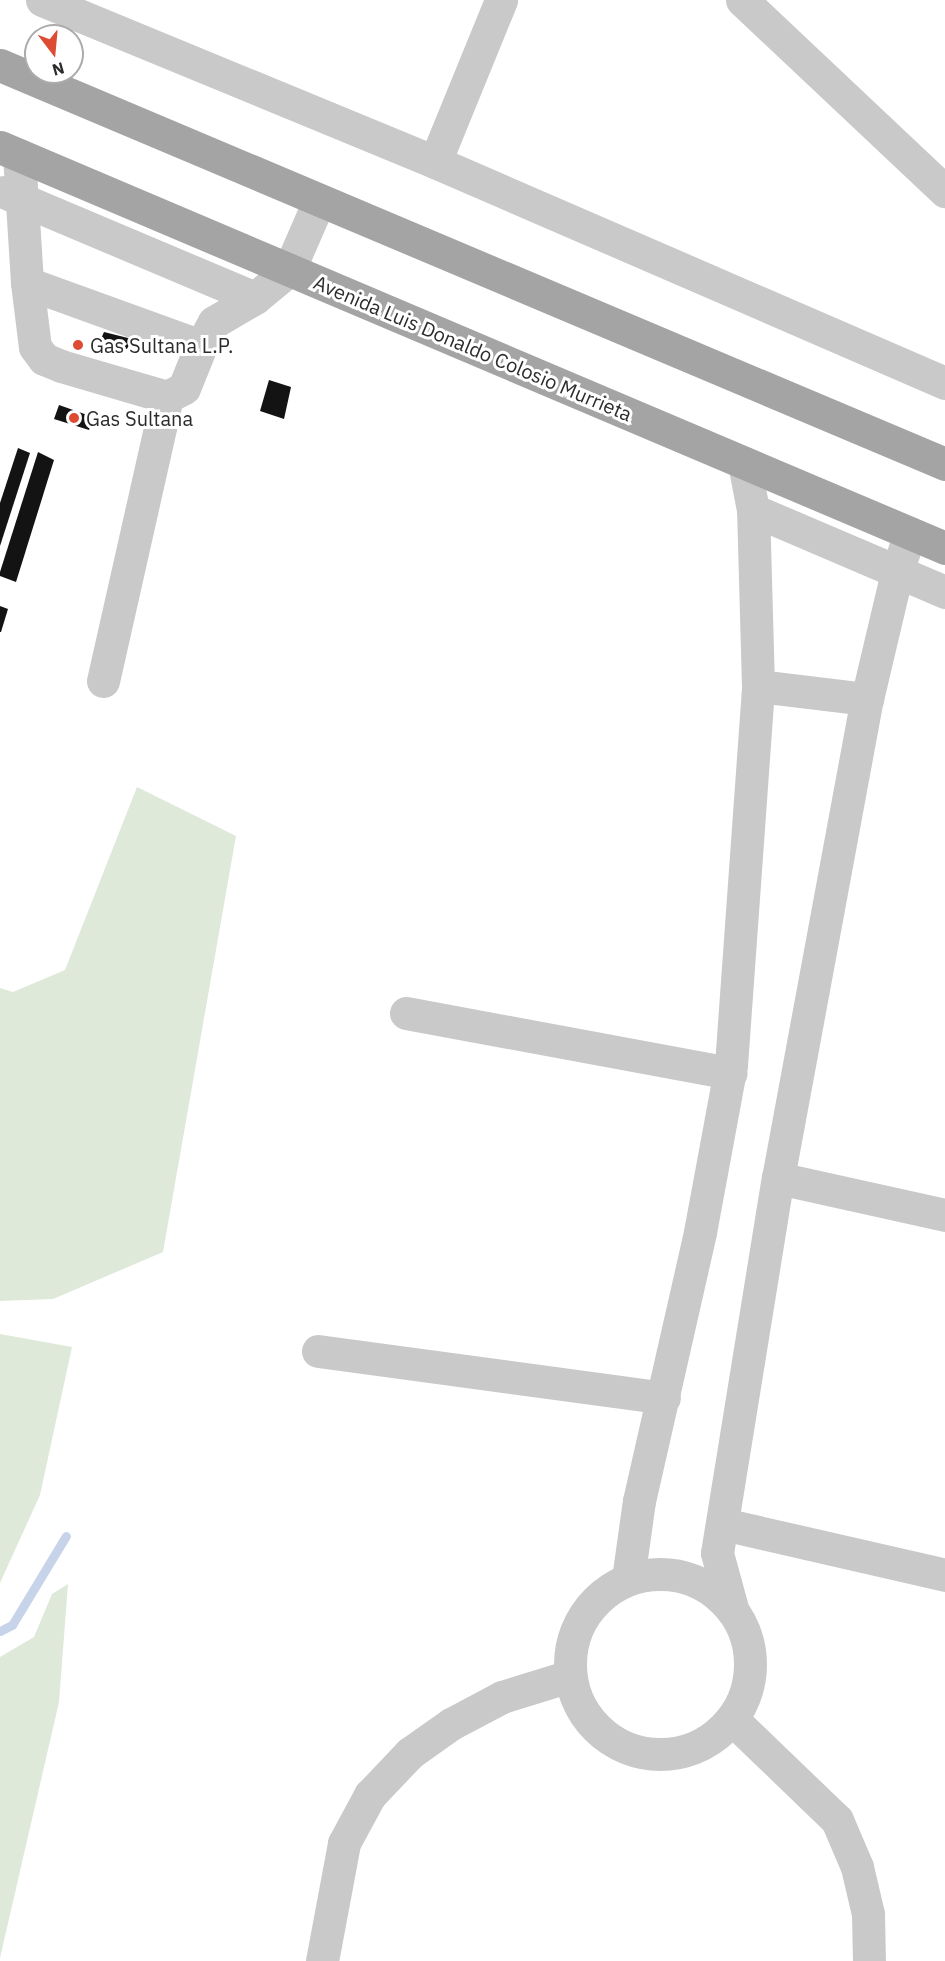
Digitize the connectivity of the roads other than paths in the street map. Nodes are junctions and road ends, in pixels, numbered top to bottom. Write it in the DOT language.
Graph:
graph roads {
  1 [pos="42,0"];
  2 [pos="501,0"];
  3 [pos="742,0"];
  4 [pos="0,65"];
  5 [pos="9,151"];
  6 [pos="435,162"];
  7 [pos="945,191"];
  8 [pos="11,195"];
  9 [pos="319,201"];
  10 [pos="289,270"];
  11 [pos="27,283"];
  12 [pos="255,298"];
  13 [pos="201,346"];
  14 [pos="945,383"];
  15 [pos="167,397"];
  16 [pos="744,463"];
  17 [pos="945,464"];
  18 [pos="753,510"];
  19 [pos="910,533"];
  20 [pos="945,548"];
  21 [pos="897,572"];
  22 [pos="945,592"];
  23 [pos="103,681"];
  24 [pos="758,686"];
  25 [pos="867,699"];
  26 [pos="406,1013"];
  27 [pos="730,1073"];
  28 [pos="778,1178"];
  29 [pos="945,1215"];
  30 [pos="318,1351"];
  31 [pos="664,1398"];
  32 [pos="723,1524"];
  33 [pos="945,1575"];
  34 [pos="628,1579"];
  35 [pos="732,1608"];
  36 [pos="570,1676"];
  37 [pos="732,1719"];
  38 [pos="322,1961"];
  39 [pos="869,1961"];
  1 -- 6 [label="street"];
  2 -- 6 [label="street"];
  3 -- 7 [label="street"];
  4 -- 9 [label="main road"];
  5 -- 8 [label="street"];
  5 -- 10 [label="main road, Avenida Luis Donaldo Colosio Murrieta"];
  6 -- 14 [label="street"];
  8 -- 11 [label="street"];
  8 -- 12 [label="street"];
  9 -- 10 [label="street"];
  9 -- 17 [label="main road"];
  10 -- 12 [label="street"];
  10 -- 16 [label="main road, Avenida Luis Donaldo Colosio Murrieta"];
  11 -- 13 [label="street"];
  11 -- 15 [label="street"];
  12 -- 13 [label="street"];
  13 -- 15 [label="street"];
  15 -- 23 [label="street"];
  16 -- 18 [label="street"];
  16 -- 19 [label="main road, Avenida Luis Donaldo Colosio Murrieta"];
  18 -- 21 [label="street"];
  18 -- 24 [label="street"];
  19 -- 20 [label="main road, Avenida Luis Donaldo Colosio Murrieta"];
  19 -- 21 [label="street"];
  21 -- 22 [label="street"];
  21 -- 25 [label="street"];
  24 -- 25 [label="street"];
  24 -- 27 [label="street"];
  25 -- 28 [label="street"];
  26 -- 27 [label="street"];
  27 -- 31 [label="street"];
  28 -- 29 [label="street"];
  28 -- 32 [label="street"];
  30 -- 31 [label="street"];
  31 -- 34 [label="street"];
  32 -- 33 [label="street"];
  32 -- 35 [label="street"];
  34 -- 35 [label="street"];
  34 -- 36 [label="street"];
  35 -- 37 [label="street"];
  36 -- 37 [label="street"];
  36 -- 38 [label="street"];
  37 -- 39 [label="street"];
}
